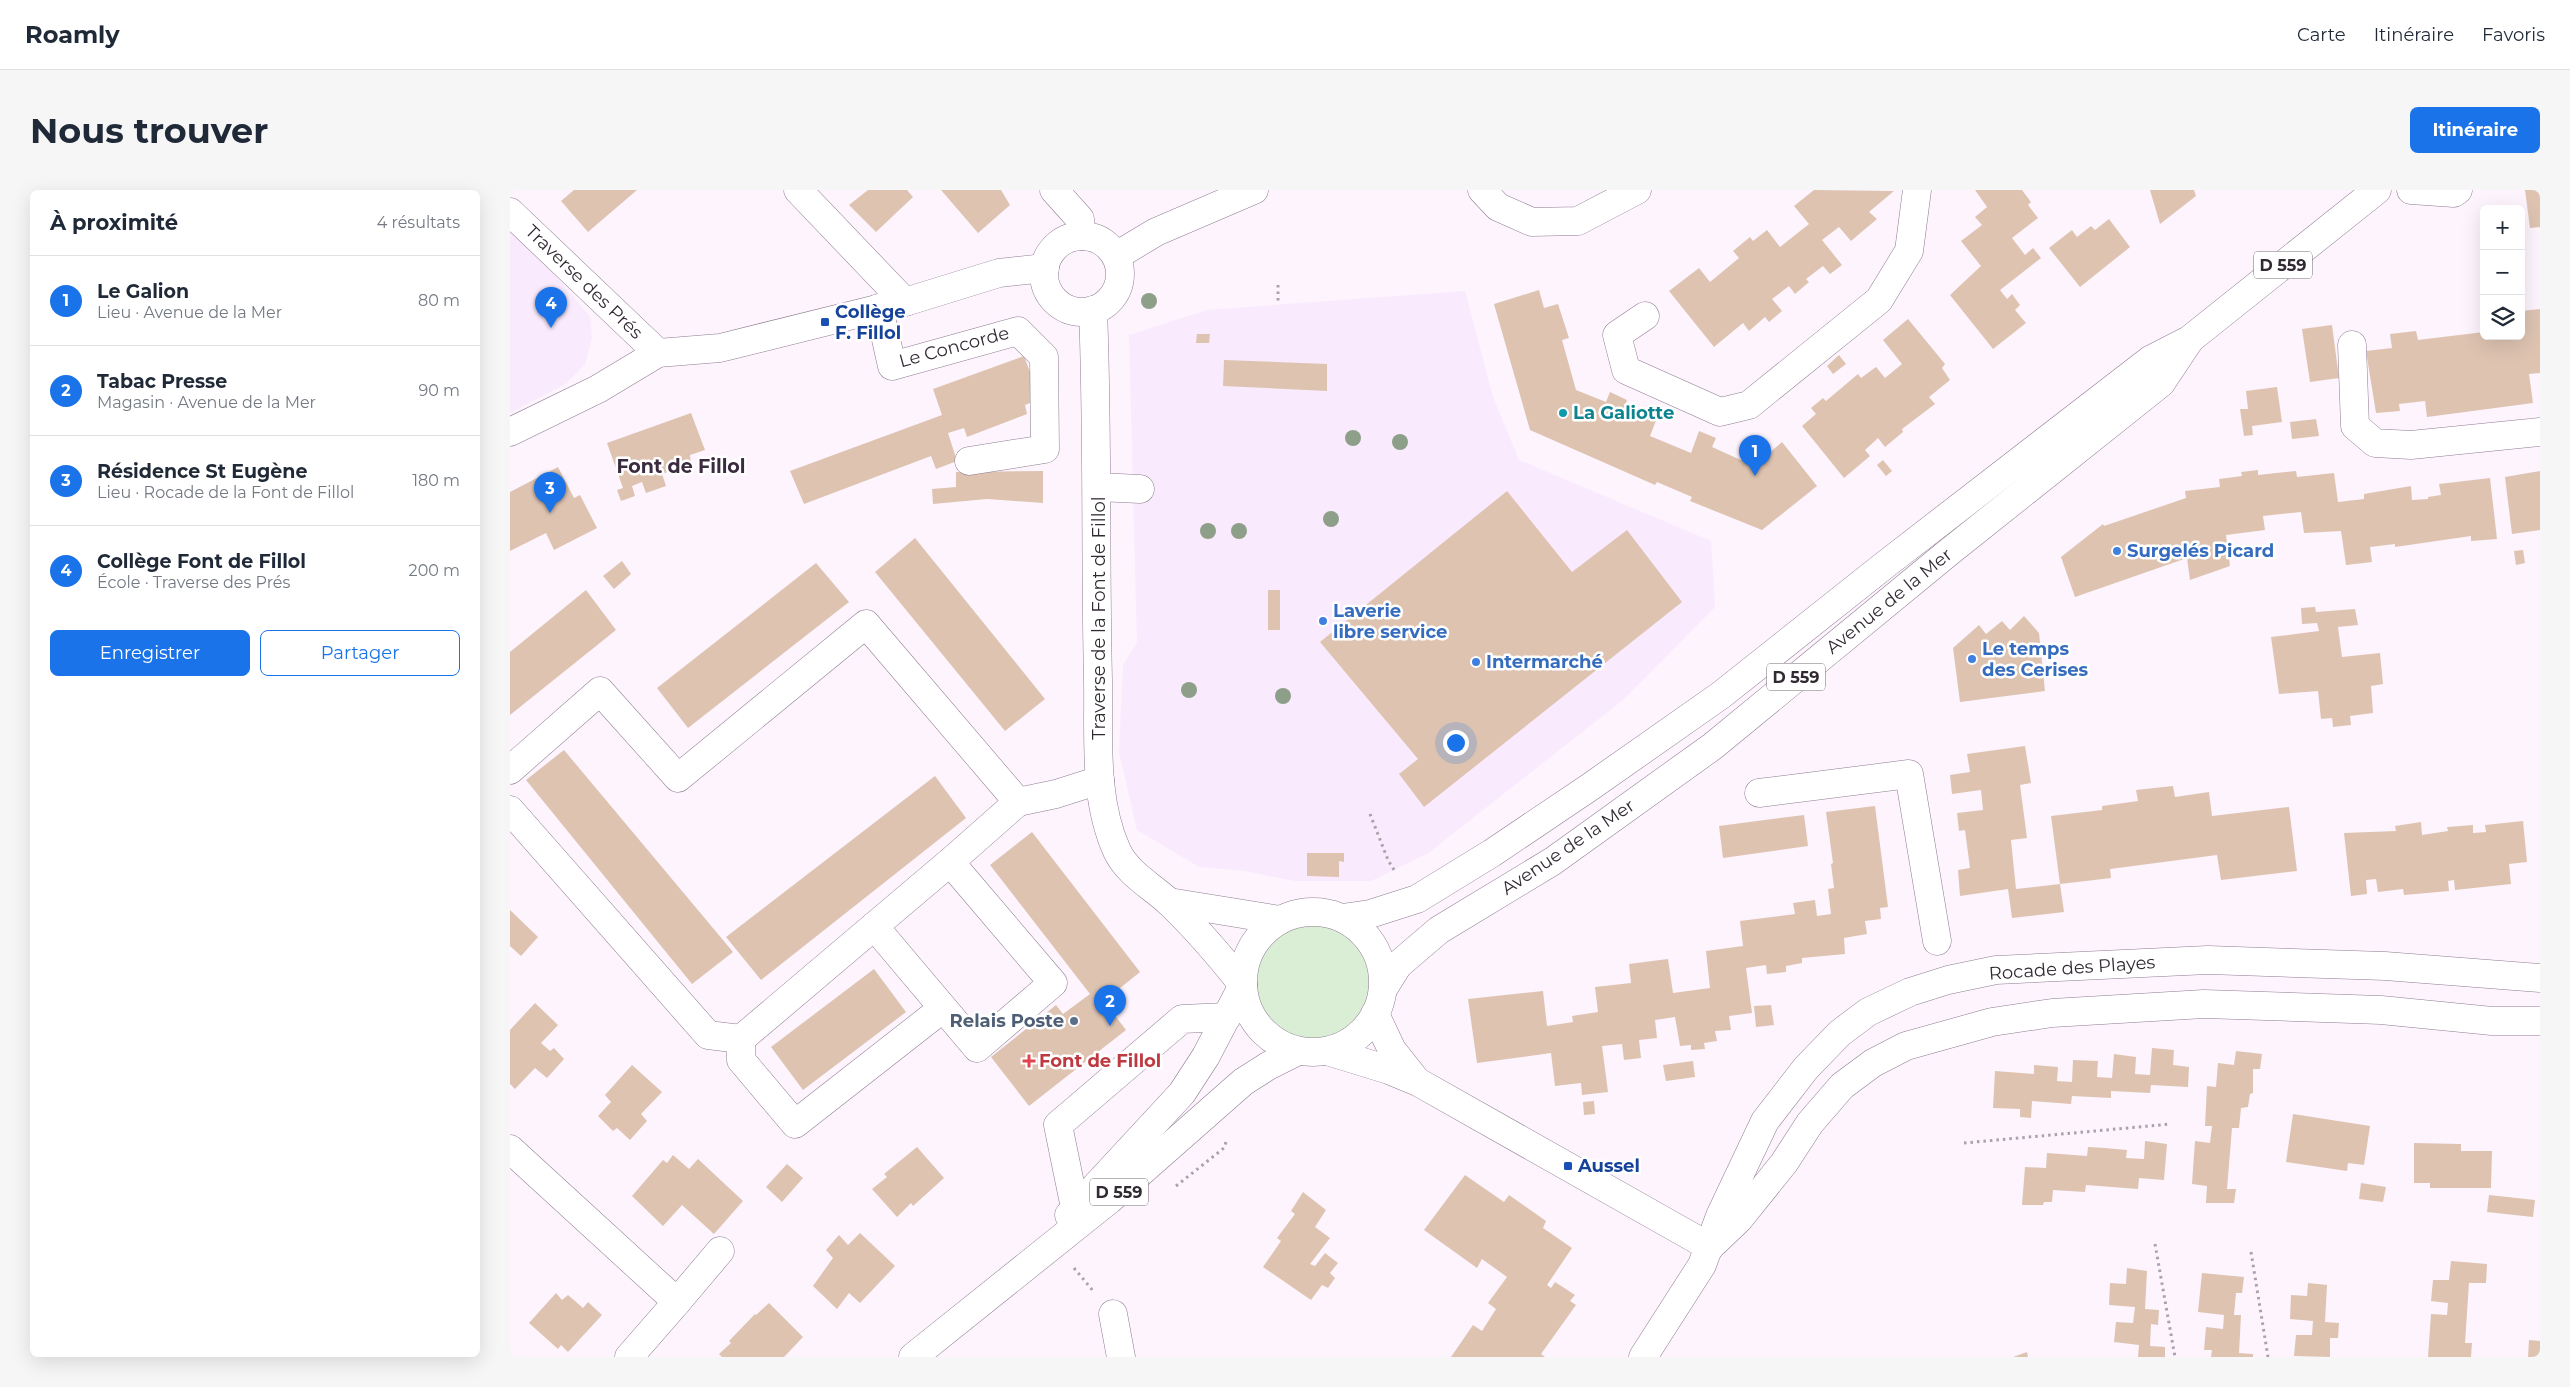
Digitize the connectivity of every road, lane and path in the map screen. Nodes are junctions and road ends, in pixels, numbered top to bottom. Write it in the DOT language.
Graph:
graph roads {
  1 [pos="798,190"];
  2 [pos="1054,190"];
  3 [pos="1254,190"];
  4 [pos="1482,190"];
  5 [pos="1637,190"];
  6 [pos="1917,190"];
  7 [pos="2377,190"];
  8 [pos="2411,190"];
  9 [pos="2458,190"];
  10 [pos="510,212"];
  11 [pos="1081,236"];
  12 [pos="1116,256"];
  13 [pos="1045,268"];
  14 [pos="1278,284"];
  15 [pos="905,302"];
  16 [pos="1278,304"];
  17 [pos="879,308"];
  18 [pos="1093,310"];
  19 [pos="1645,316"];
  20 [pos="2189,340"];
  21 [pos="2352,346"];
  22 [pos="658,353"];
  23 [pos="510,432"];
  24 [pos="2540,432"];
  25 [pos="969,461"];
  26 [pos="1098,487"];
  27 [pos="1140,489"];
  28 [pos="510,770"];
  29 [pos="1100,780"];
  30 [pos="1759,793"];
  31 [pos="1018,802"];
  32 [pos="510,810"];
  33 [pos="1370,814"];
  34 [pos="950,862"];
  35 [pos="1398,874"];
  36 [pos="1168,902"];
  37 [pos="1342,918"];
  38 [pos="1280,920"];
  39 [pos="874,926"];
  40 [pos="1938,941"];
  41 [pos="2540,978"];
  42 [pos="1243,985"];
  43 [pos="1379,1002"];
  44 [pos="942,1009"];
  45 [pos="1228,1017"];
  46 [pos="2540,1021"];
  47 [pos="740,1039"];
  48 [pos="1298,1051"];
  49 [pos="1327,1051"];
  50 [pos="1418,1082"];
  51 [pos="2171,1124"];
  52 [pos="1964,1143"];
  53 [pos="510,1149"];
  54 [pos="1075,1208"];
  55 [pos="2155,1244"];
  56 [pos="1710,1246"];
  57 [pos="720,1252"];
  58 [pos="2251,1252"];
  59 [pos="1026,1265"];
  60 [pos="677,1302"];
  61 [pos="1113,1314"];
  62 [pos="629,1357"];
  63 [pos="913,1357"];
  64 [pos="1121,1357"];
  65 [pos="1643,1357"];
  66 [pos="2175,1357"];
  67 [pos="2268,1357"];
  1 -- 15 [label="street"];
  2 -- 11 [label="street"];
  3 -- 12 [label="street"];
  4 -- 5 [label="street"];
  6 -- 19 [label="street"];
  7 -- 20 [label="street, Avenue de la Mer / D 559"];
  8 -- 9 [label="street"];
  10 -- 22 [label="street, Traverse des Prés"];
  11 -- 12 [label="street"];
  11 -- 13 [label="street"];
  12 -- 18 [label="street"];
  13 -- 15 [label="street"];
  13 -- 18 [label="street"];
  14 -- 16 [label="path"];
  15 -- 17 [label="street"];
  17 -- 22 [label="street"];
  17 -- 25 [label="street, Le Concorde"];
  18 -- 26 [label="street, Traverse de la Font de Fillol"];
  20 -- 37 [label="street, Avenue de la Mer / D 559"];
  20 -- 43 [label="street, Avenue de la Mer / D 559"];
  21 -- 24 [label="street"];
  22 -- 23 [label="street"];
  26 -- 27 [label="street"];
  26 -- 29 [label="street, Traverse de la Font de Fillol"];
  28 -- 31 [label="street"];
  29 -- 31 [label="street"];
  29 -- 36 [label="street, Traverse de la Font de Fillol"];
  30 -- 40 [label="street"];
  31 -- 34 [label="street"];
  32 -- 47 [label="street"];
  33 -- 35 [label="path"];
  34 -- 39 [label="street"];
  34 -- 44 [label="street"];
  36 -- 38 [label="street"];
  36 -- 42 [label="street, Traverse de la Font de Fillol"];
  37 -- 38 [label="street"];
  37 -- 43 [label="street"];
  38 -- 42 [label="street"];
  39 -- 44 [label="street"];
  39 -- 47 [label="street"];
  41 -- 56 [label="street, Rocade des Playes"];
  42 -- 45 [label="street"];
  42 -- 48 [label="street"];
  43 -- 49 [label="street"];
  43 -- 50 [label="street"];
  44 -- 47 [label="street"];
  45 -- 54 [label="street"];
  45 -- 54 [label="street"];
  46 -- 56 [label="street, Rocade des Playes"];
  48 -- 49 [label="street"];
  48 -- 59 [label="street, D 559"];
  49 -- 50 [label="street"];
  50 -- 56 [label="street"];
  51 -- 52 [label="path"];
  53 -- 60 [label="street"];
  54 -- 59 [label="street"];
  55 -- 66 [label="path"];
  56 -- 65 [label="street, Rocade des Playes"];
  57 -- 60 [label="street"];
  58 -- 67 [label="path"];
  59 -- 63 [label="street, D 559"];
  60 -- 62 [label="street"];
  61 -- 64 [label="street"];
}
